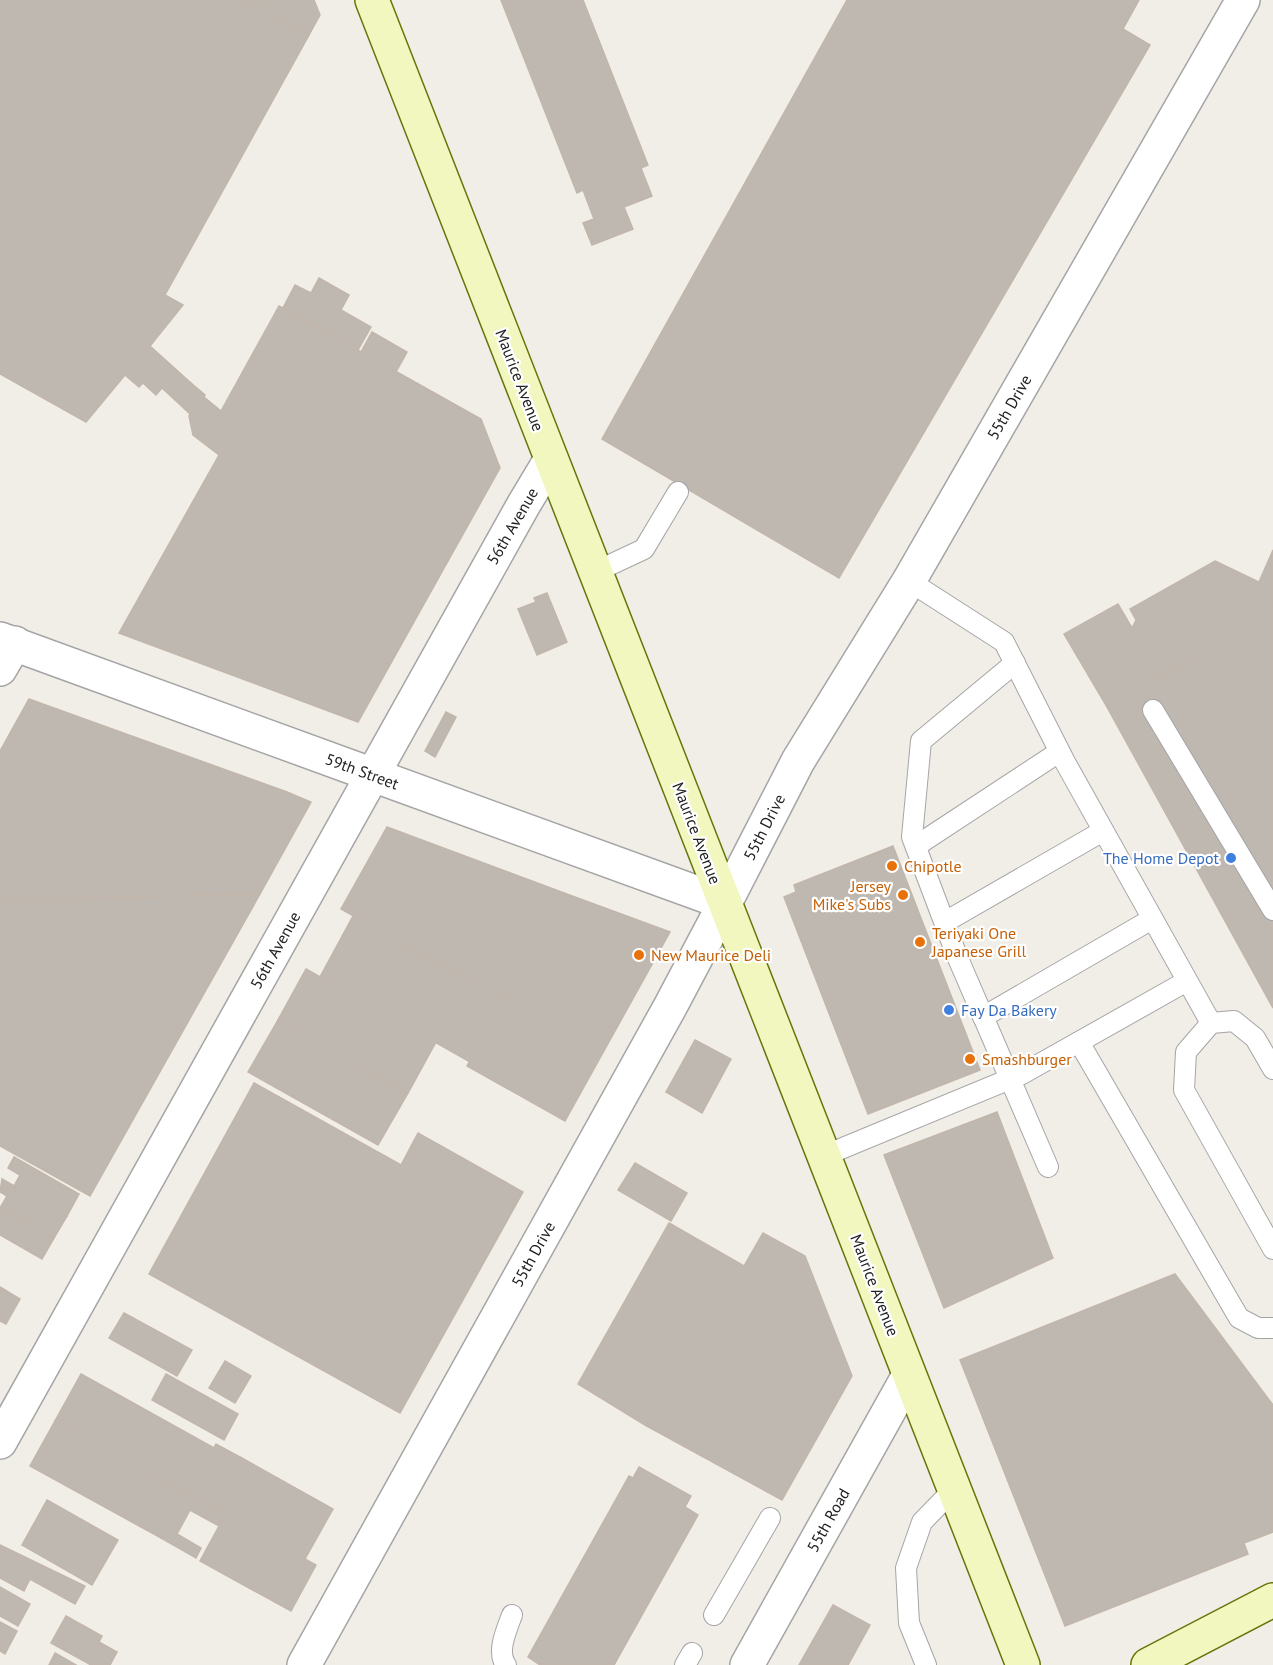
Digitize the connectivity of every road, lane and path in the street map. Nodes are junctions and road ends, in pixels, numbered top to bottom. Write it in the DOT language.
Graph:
graph roads {
  1 [pos="372,0"];
  2 [pos="1243,0"];
  3 [pos="551,459"];
  4 [pos="678,492"];
  5 [pos="596,572"];
  6 [pos="909,581"];
  7 [pos="5,651"];
  8 [pos="1015,663"];
  9 [pos="1153,710"];
  10 [pos="1059,752"];
  11 [pos="373,775"];
  12 [pos="1103,831"];
  13 [pos="916,846"];
  14 [pos="725,903"];
  15 [pos="1273,910"];
  16 [pos="1152,919"];
  17 [pos="945,922"];
  18 [pos="1187,981"];
  19 [pos="983,1017"];
  20 [pos="1211,1023"];
  21 [pos="1079,1042"];
  22 [pos="1273,1068"];
  23 [pos="1010,1079"];
  24 [pos="826,1155"];
  25 [pos="1048,1167"];
  26 [pos="1273,1249"];
  27 [pos="1273,1328"];
  28 [pos="909,1375"];
  29 [pos="0,1442"];
  30 [pos="954,1489"];
  31 [pos="770,1518"];
  32 [pos="1273,1600"];
  33 [pos="512,1615"];
  34 [pos="714,1615"];
  35 [pos="304,1665"];
  36 [pos="506,1665"];
  37 [pos="747,1665"];
  38 [pos="926,1665"];
  39 [pos="1023,1665"];
  40 [pos="1148,1665"];
  1 -- 3 [label="main road, Maurice Avenue"];
  2 -- 6 [label="street, 55th Drive"];
  3 -- 5 [label="main road, Maurice Avenue"];
  3 -- 11 [label="street, 56th Avenue"];
  4 -- 5 [label="lane"];
  5 -- 14 [label="main road, Maurice Avenue"];
  6 -- 8 [label="lane"];
  6 -- 14 [label="street, 55th Drive"];
  7 -- 11 [label="street, 59th Street"];
  8 -- 10 [label="lane"];
  8 -- 13 [label="lane"];
  9 -- 15 [label="lane"];
  10 -- 12 [label="lane"];
  10 -- 13 [label="lane"];
  11 -- 14 [label="street, 59th Street"];
  11 -- 29 [label="street, 56th Avenue"];
  12 -- 16 [label="lane"];
  12 -- 17 [label="lane"];
  13 -- 17 [label="lane"];
  14 -- 24 [label="main road, Maurice Avenue"];
  14 -- 35 [label="street, 55th Drive"];
  16 -- 18 [label="lane"];
  16 -- 19 [label="lane"];
  17 -- 19 [label="lane"];
  18 -- 20 [label="lane"];
  18 -- 21 [label="lane"];
  19 -- 23 [label="lane"];
  20 -- 22 [label="lane"];
  20 -- 26 [label="lane"];
  21 -- 23 [label="lane"];
  21 -- 27 [label="lane"];
  23 -- 24 [label="lane"];
  23 -- 25 [label="lane"];
  24 -- 28 [label="main road, Maurice Avenue"];
  28 -- 30 [label="main road, Maurice Avenue"];
  28 -- 37 [label="street, 55th Road"];
  30 -- 38 [label="lane"];
  30 -- 39 [label="main road, Maurice Avenue"];
  31 -- 34 [label="lane"];
  32 -- 40 [label="main road"];
  33 -- 36 [label="lane"];
}
